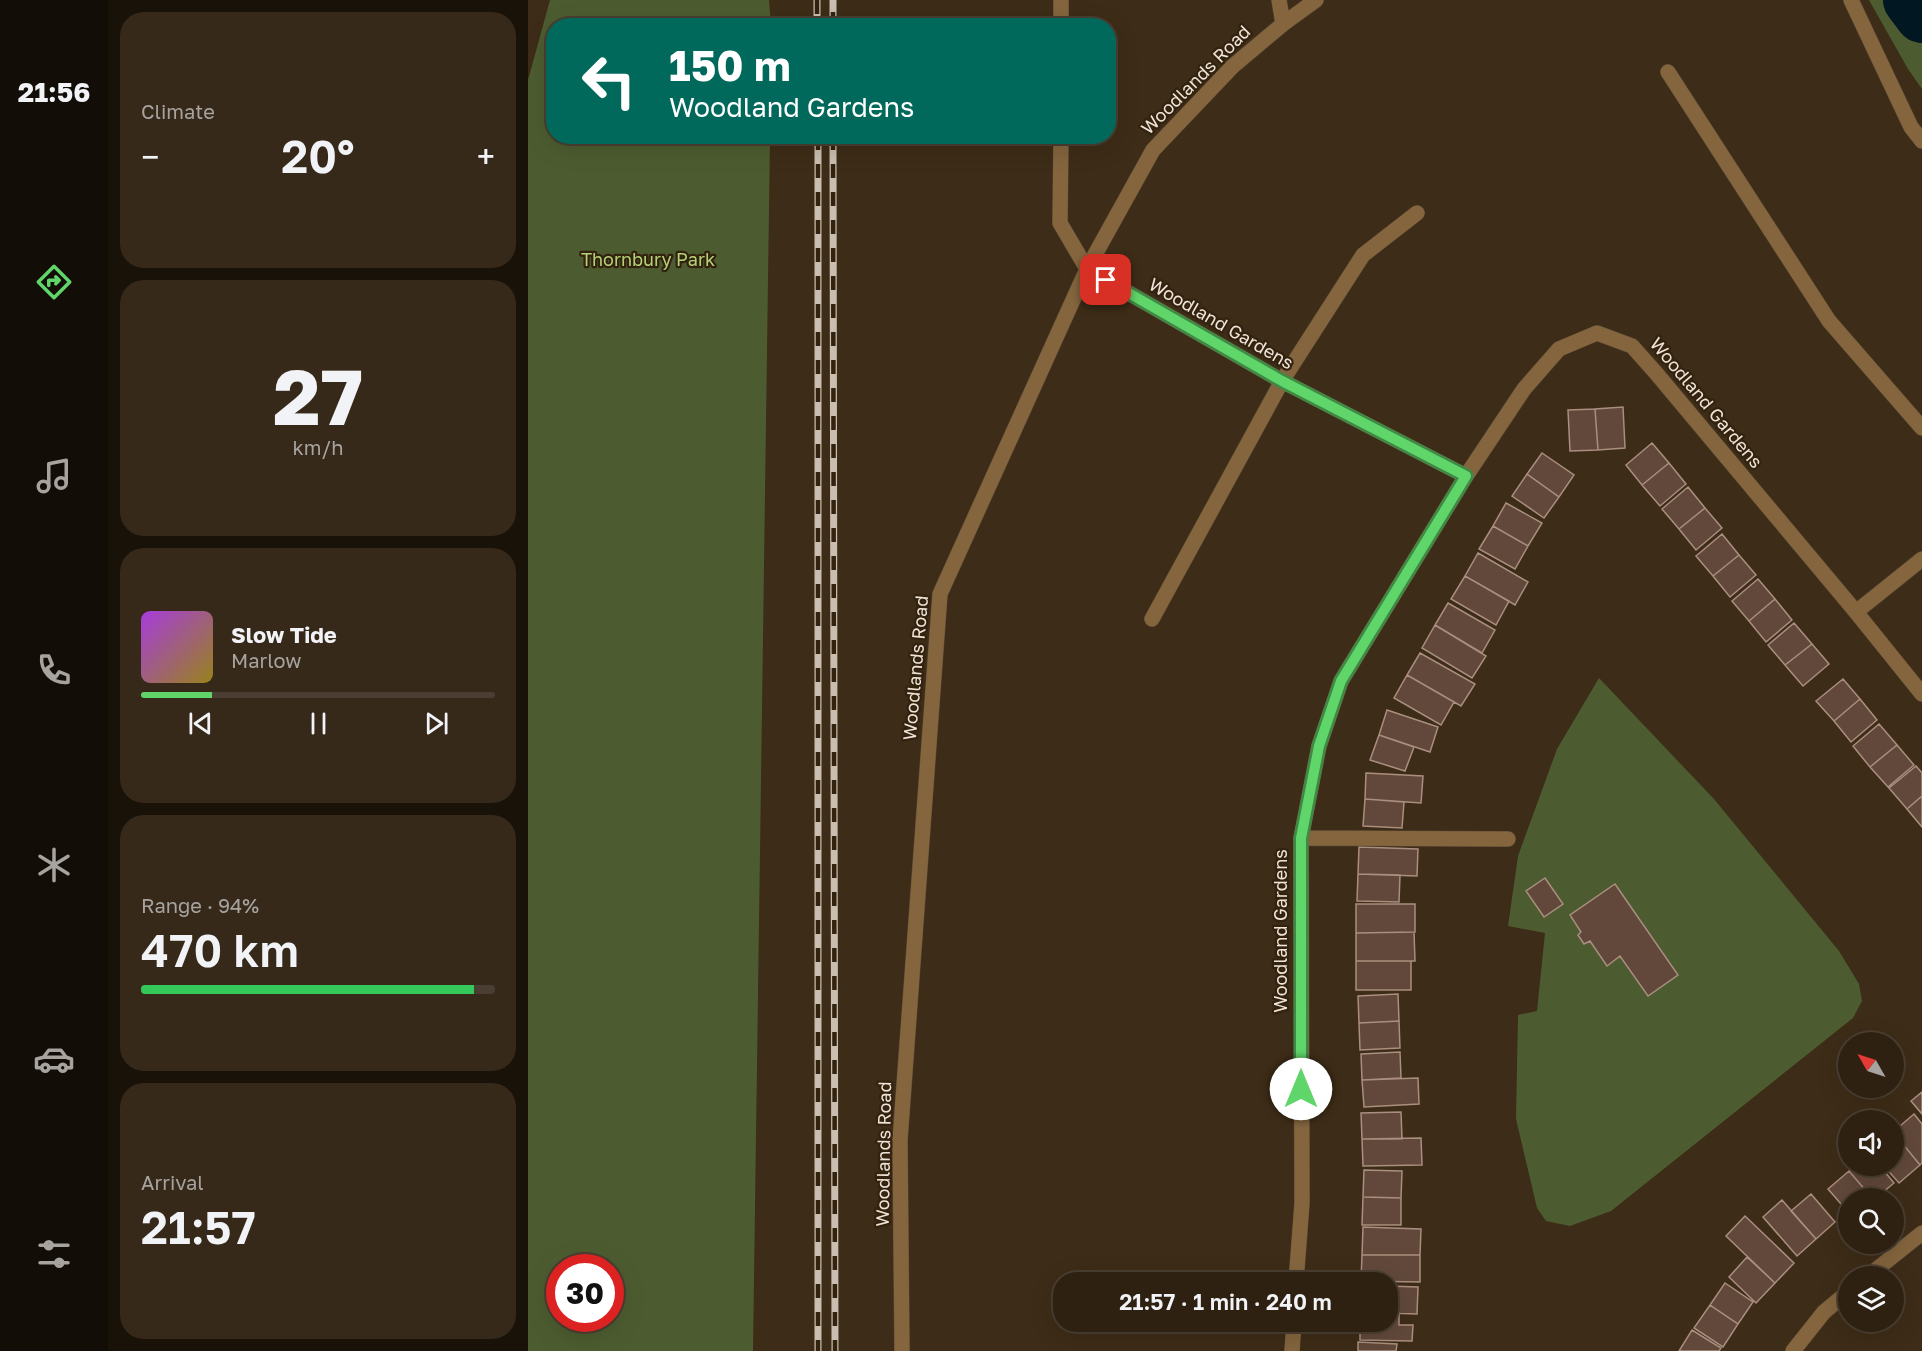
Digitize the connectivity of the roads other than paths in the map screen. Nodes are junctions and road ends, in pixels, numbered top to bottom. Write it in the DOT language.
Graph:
graph roads {
  1 [pos="1061,0"];
  2 [pos="1280,0"];
  3 [pos="1316,0"];
  4 [pos="1851,0"];
  5 [pos="1061,18"];
  6 [pos="1283,24"];
  7 [pos="1668,72"];
  8 [pos="1922,141"];
  9 [pos="1060,144"];
  10 [pos="1417,213"];
  11 [pos="1087,269"];
  12 [pos="1282,381"];
  13 [pos="1922,428"];
  14 [pos="1466,476"];
  15 [pos="1922,559"];
  16 [pos="1856,612"];
  17 [pos="1152,619"];
  18 [pos="1922,694"];
  19 [pos="1301,838"];
  20 [pos="1508,839"];
  21 [pos="1922,1233"];
  22 [pos="1881,1266"];
  23 [pos="1297,1272"];
  24 [pos="1838,1300"];
  25 [pos="1293,1332"];
  26 [pos="902,1351"];
  27 [pos="1292,1351"];
  28 [pos="1793,1351"];
  1 -- 5 [label="street"];
  2 -- 6 [label="street"];
  3 -- 6 [label="street, Woodlands Road"];
  4 -- 8 [label="street"];
  6 -- 11 [label="street, Woodlands Road"];
  7 -- 13 [label="street"];
  9 -- 11 [label="street"];
  10 -- 12 [label="street"];
  11 -- 12 [label="street, Woodland Gardens"];
  11 -- 26 [label="street, Woodlands Road"];
  12 -- 14 [label="street, Woodland Gardens"];
  12 -- 17 [label="street"];
  14 -- 16 [label="street, Woodland Gardens"];
  14 -- 19 [label="street, Woodland Gardens"];
  15 -- 16 [label="street"];
  16 -- 18 [label="street, Woodland Gardens"];
  19 -- 20 [label="street"];
  19 -- 23 [label="street, Woodland Gardens"];
  21 -- 22 [label="street"];
  24 -- 28 [label="street"];
  25 -- 27 [label="street"];
}
